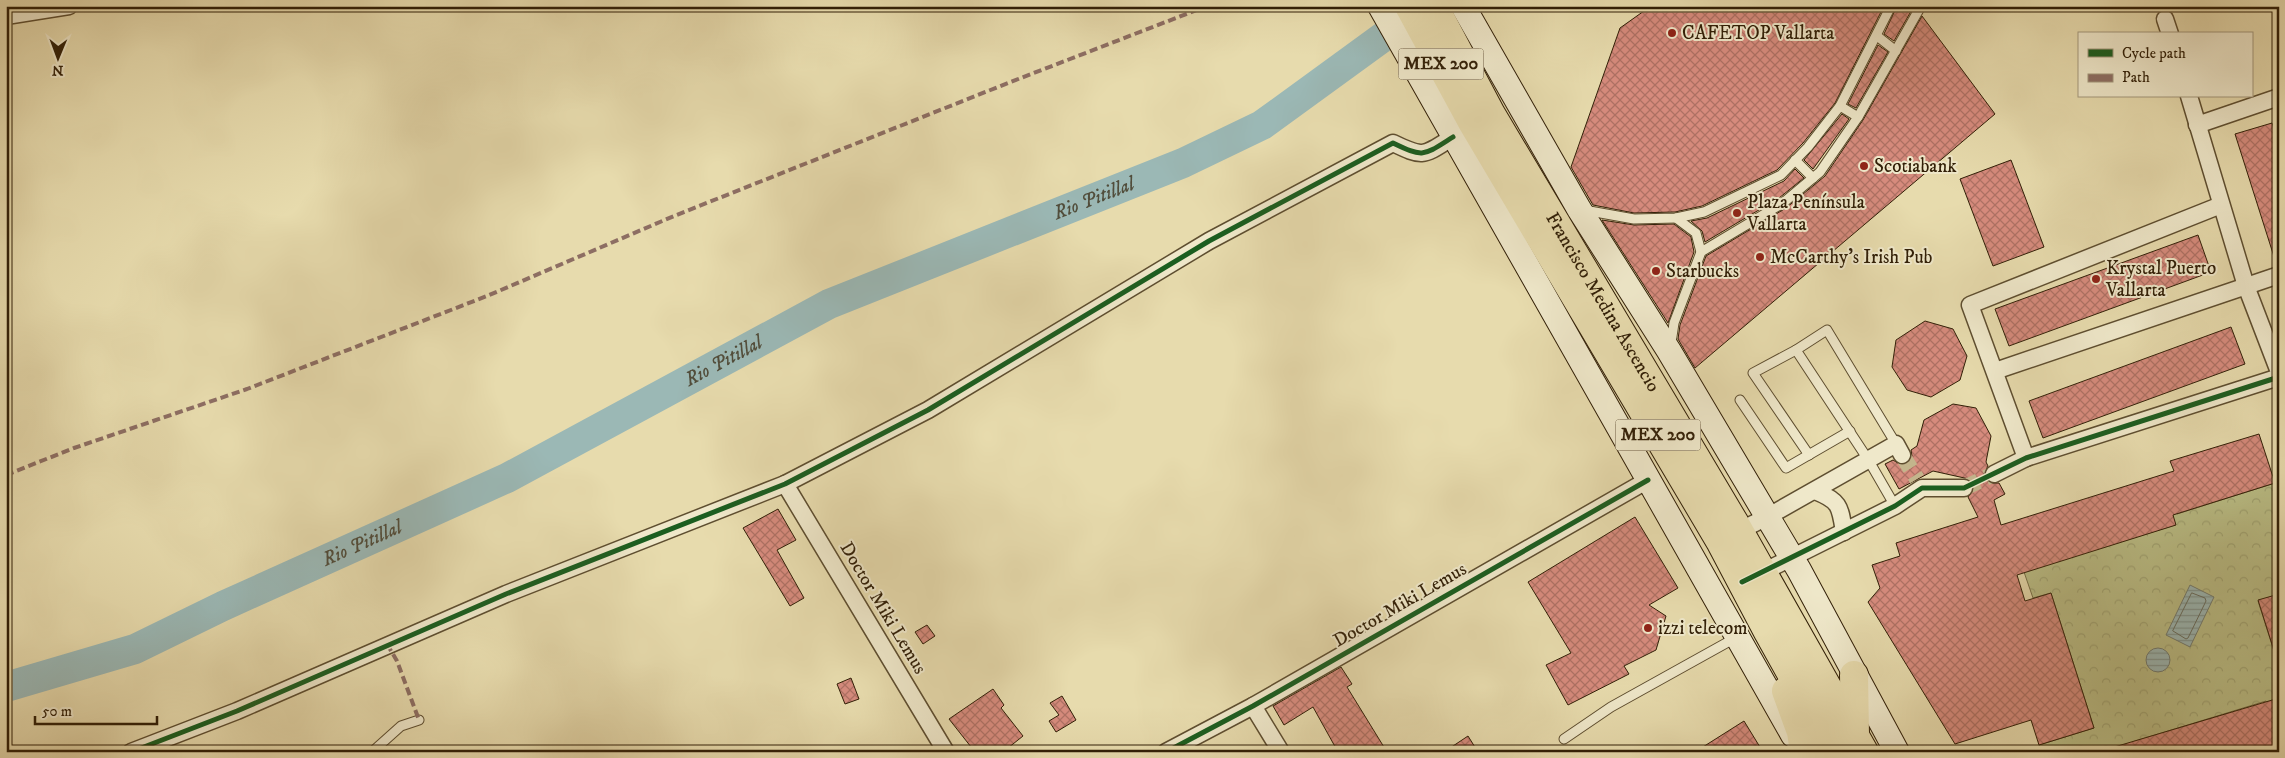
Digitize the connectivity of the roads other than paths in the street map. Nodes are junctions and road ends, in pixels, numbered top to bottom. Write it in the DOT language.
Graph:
graph roads {
  1 [pos="69,6"];
  2 [pos="1380,6"];
  3 [pos="1409,6"];
  4 [pos="1434,6"];
  5 [pos="1463,6"];
  6 [pos="1891,6"];
  7 [pos="1922,6"];
  8 [pos="6,16"];
  9 [pos="1877,36"];
  10 [pos="1896,52"];
  11 [pos="2279,97"];
  12 [pos="2190,98"];
  13 [pos="1840,106"];
  14 [pos="1858,117"];
  15 [pos="2197,125"];
  16 [pos="1466,126"];
  17 [pos="1795,160"];
  18 [pos="1813,178"];
  19 [pos="2221,205"];
  20 [pos="1579,210"];
  21 [pos="1676,218"];
  22 [pos="1702,252"];
  23 [pos="2279,275"];
  24 [pos="2246,286"];
  25 [pos="1796,350"];
  26 [pos="1669,351"];
  27 [pos="1995,371"];
  28 [pos="2279,372"];
  29 [pos="2279,377"];
  30 [pos="1740,400"];
  31 [pos="1850,431"];
  32 [pos="1899,449"];
  33 [pos="1809,455"];
  34 [pos="2026,458"];
  35 [pos="1869,461"];
  36 [pos="1994,474"];
  37 [pos="1648,480"];
  38 [pos="785,484"];
  39 [pos="1964,488"];
  40 [pos="1815,491"];
  41 [pos="1895,506"];
  42 [pos="1767,517"];
  43 [pos="1844,532"];
  44 [pos="1729,536"];
  45 [pos="1791,558"];
  46 [pos="1752,578"];
  47 [pos="1768,632"];
  48 [pos="1737,636"];
  49 [pos="1854,675"];
  50 [pos="1253,706"];
  51 [pos="419,720"];
  52 [pos="1564,738"];
  53 [pos="1851,747"];
  54 [pos="131,752"];
  55 [pos="372,752"];
  56 [pos="946,752"];
  57 [pos="1166,752"];
  58 [pos="1281,752"];
  59 [pos="1803,752"];
  60 [pos="1897,752"];
  1 -- 8 [label="street"];
  2 -- 16 [label="main road"];
  3 -- 16 [label="highway, MEX 200"];
  4 -- 16 [label="highway, MEX 200"];
  5 -- 20 [label="main road"];
  6 -- 9 [label="lane"];
  7 -- 10 [label="lane"];
  9 -- 10 [label="lane"];
  9 -- 13 [label="lane"];
  10 -- 14 [label="lane"];
  11 -- 15 [label="street"];
  12 -- 15 [label="street"];
  13 -- 14 [label="lane"];
  13 -- 17 [label="lane"];
  14 -- 18 [label="lane"];
  15 -- 19 [label="street"];
  16 -- 37 [label="main road"];
  16 -- 38 [label="street"];
  16 -- 44 [label="highway, Francisco Medina Ascencio / MEX 200"];
  17 -- 18 [label="lane"];
  17 -- 21 [label="lane"];
  18 -- 22 [label="lane"];
  19 -- 24 [label="street"];
  19 -- 27 [label="street"];
  20 -- 21 [label="lane"];
  20 -- 26 [label="main road"];
  21 -- 22 [label="lane"];
  22 -- 26 [label="lane"];
  23 -- 24 [label="street"];
  24 -- 27 [label="street"];
  24 -- 28 [label="street"];
  25 -- 31 [label="lane"];
  25 -- 32 [label="lane"];
  25 -- 33 [label="lane"];
  26 -- 42 [label="main road"];
  27 -- 34 [label="street"];
  29 -- 34 [label="street"];
  30 -- 33 [label="lane"];
  31 -- 33 [label="lane"];
  31 -- 35 [label="lane"];
  32 -- 35 [label="street"];
  34 -- 36 [label="street"];
  35 -- 40 [label="street"];
  35 -- 41 [label="lane"];
  37 -- 48 [label="main road"];
  37 -- 50 [label="street, Doctor Miki Lemus"];
  38 -- 54 [label="street"];
  38 -- 56 [label="street, Doctor Miki Lemus"];
  39 -- 41 [label="street"];
  40 -- 42 [label="street"];
  40 -- 43 [label="street"];
  41 -- 43 [label="street"];
  42 -- 44 [label="street"];
  42 -- 45 [label="main road"];
  43 -- 45 [label="street"];
  44 -- 46 [label="highway, Francisco Medina Ascencio / MEX 200"];
  45 -- 46 [label="street"];
  45 -- 49 [label="main road"];
  46 -- 47 [label="highway, Francisco Medina Ascencio / MEX 200"];
  46 -- 53 [label="highway, Francisco Medina Ascencio / MEX 200"];
  47 -- 53 [label="highway, Francisco Medina Ascencio / MEX 200"];
  47 -- 59 [label="highway"];
  48 -- 52 [label="lane"];
  48 -- 59 [label="main road"];
  49 -- 53 [label="highway"];
  49 -- 60 [label="main road"];
  50 -- 57 [label="street, Doctor Miki Lemus"];
  50 -- 58 [label="street"];
  51 -- 55 [label="lane"];
}
